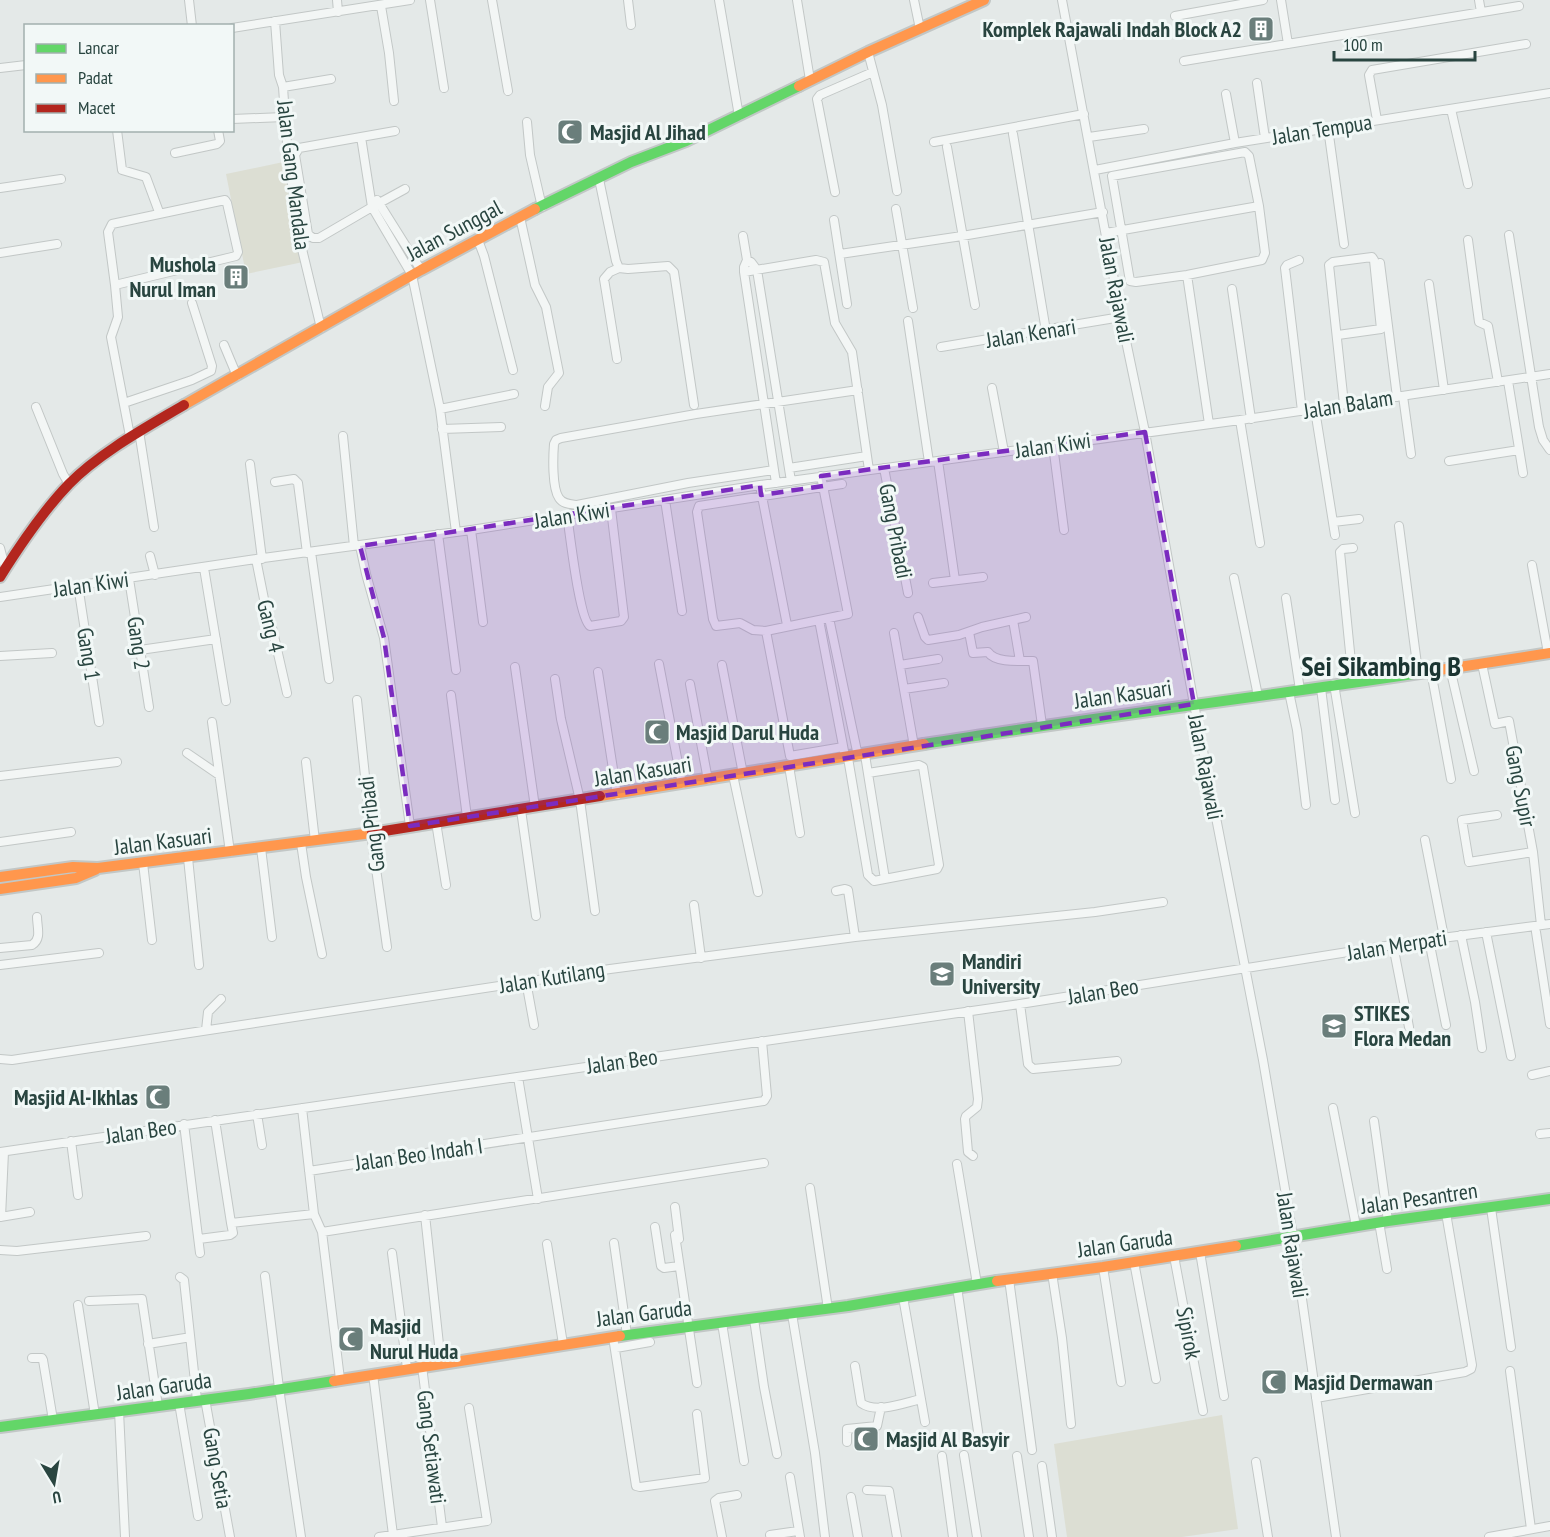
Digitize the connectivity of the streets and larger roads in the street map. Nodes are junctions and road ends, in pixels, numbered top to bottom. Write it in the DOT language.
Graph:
graph roads {
  1 [pos="189,0"];
  2 [pos="337,0"];
  3 [pos="410,0"];
  4 [pos="430,0"];
  5 [pos="492,0"];
  6 [pos="628,0"];
  7 [pos="719,0"];
  8 [pos="797,0"];
  9 [pos="914,0"];
  10 [pos="984,0"];
  11 [pos="1062,0"];
  12 [pos="1263,0"];
  13 [pos="1281,0"];
  14 [pos="1479,0"];
  15 [pos="381,6"];
  16 [pos="1519,6"];
  17 [pos="338,12"];
  18 [pos="1481,12"];
  19 [pos="1175,16"];
  20 [pos="275,21"];
  21 [pos="192,24"];
  22 [pos="632,25"];
  23 [pos="234,28"];
  24 [pos="920,29"];
  25 [pos="1288,44"];
  26 [pos="1526,44"];
  27 [pos="868,52"];
  28 [pos="1184,61"];
  29 [pos="24,65"];
  30 [pos="0,68"];
  31 [pos="873,72"];
  32 [pos="331,79"];
  33 [pos="810,80"];
  34 [pos="1257,83"];
  35 [pos="283,87"];
  36 [pos="444,87"];
  37 [pos="508,91"];
  38 [pos="1550,93"];
  39 [pos="1226,94"];
  40 [pos="394,101"];
  41 [pos="1450,109"];
  42 [pos="1084,114"];
  43 [pos="739,116"];
  44 [pos="284,117"];
  45 [pos="234,119"];
  46 [pos="1377,120"];
  47 [pos="527,122"];
  48 [pos="1328,128"];
  49 [pos="1144,129"];
  50 [pos="395,131"];
  51 [pos="117,132"];
  52 [pos="218,132"];
  53 [pos="1013,134"];
  54 [pos="361,137"];
  55 [pos="1089,137"];
  56 [pos="1265,138"];
  57 [pos="934,142"];
  58 [pos="1235,143"];
  59 [pos="947,147"];
  60 [pos="175,153"];
  61 [pos="1095,170"];
  62 [pos="61,179"];
  63 [pos="599,179"];
  64 [pos="1468,184"];
  65 [pos="0,188"];
  66 [pos="405,189"];
  67 [pos="897,191"];
  68 [pos="834,192"];
  69 [pos="371,196"];
  70 [pos="380,202"];
  71 [pos="1259,206"];
  72 [pos="372,207"];
  73 [pos="542,207"];
  74 [pos="896,209"];
  75 [pos="159,212"];
  76 [pos="1103,212"];
  77 [pos="520,218"];
  78 [pos="834,220"];
  79 [pos="1028,225"];
  80 [pos="397,230"];
  81 [pos="1121,231"];
  82 [pos="1106,233"];
  83 [pos="388,235"];
  84 [pos="1509,235"];
  85 [pos="743,236"];
  86 [pos="962,236"];
  87 [pos="478,240"];
  88 [pos="1468,240"];
  89 [pos="57,244"];
  90 [pos="1344,244"];
  91 [pos="901,246"];
  92 [pos="0,253"];
  93 [pos="840,254"];
  94 [pos="747,260"];
  95 [pos="1299,260"];
  96 [pos="1380,263"];
  97 [pos="619,268"];
  98 [pos="757,270"];
  99 [pos="744,272"];
  100 [pos="416,273"];
  101 [pos="1187,275"];
  102 [pos="1429,284"];
  103 [pos="115,285"];
  104 [pos="1232,289"];
  105 [pos="192,303"];
  106 [pos="847,304"];
  107 [pos="975,305"];
  108 [pos="913,308"];
  109 [pos="1121,317"];
  110 [pos="908,321"];
  111 [pos="321,328"];
  112 [pos="1046,331"];
  113 [pos="1338,335"];
  114 [pos="224,345"];
  115 [pos="940,347"];
  116 [pos="617,359"];
  117 [pos="513,370"];
  118 [pos="1550,374"];
  119 [pos="237,376"];
  120 [pos="1531,377"];
  121 [pos="1508,381"];
  122 [pos="1498,382"];
  123 [pos="992,388"];
  124 [pos="858,390"];
  125 [pos="1444,390"];
  126 [pos="514,394"];
  127 [pos="1400,396"];
  128 [pos="778,401"];
  129 [pos="124,403"];
  130 [pos="764,403"];
  131 [pos="1344,404"];
  132 [pos="694,405"];
  133 [pos="545,406"];
  134 [pos="36,407"];
  135 [pos="440,409"];
  136 [pos="1315,410"];
  137 [pos="1302,411"];
  138 [pos="1251,419"];
  139 [pos="1240,420"];
  140 [pos="1209,424"];
  141 [pos="501,427"];
  142 [pos="442,429"];
  143 [pos="1145,432"];
  144 [pos="135,433"];
  145 [pos="342,436"];
  146 [pos="1053,445"];
  147 [pos="1519,450"];
  148 [pos="1550,450"];
  149 [pos="1004,453"];
  150 [pos="1411,454"];
  151 [pos="867,456"];
  152 [pos="938,461"];
  153 [pos="1449,461"];
  154 [pos="928,462"];
  155 [pos="250,464"];
  156 [pos="789,468"];
  157 [pos="884,468"];
  158 [pos="774,470"];
  159 [pos="869,470"];
  160 [pos="1523,473"];
  161 [pos="821,476"];
  162 [pos="791,481"];
  163 [pos="275,482"];
  164 [pos="776,483"];
  165 [pos="69,484"];
  166 [pos="842,484"];
  167 [pos="760,485"];
  168 [pos="823,486"];
  169 [pos="761,495"];
  170 [pos="665,500"];
  171 [pos="611,509"];
  172 [pos="567,514"];
  173 [pos="1359,519"];
  174 [pos="1333,522"];
  175 [pos="1400,526"];
  176 [pos="154,527"];
  177 [pos="471,530"];
  178 [pos="1064,530"];
  179 [pos="456,532"];
  180 [pos="438,534"];
  181 [pos="1335,535"];
  182 [pos="1260,543"];
  183 [pos="357,546"];
  184 [pos="0,548"];
  185 [pos="1353,548"];
  186 [pos="309,553"];
  187 [pos="150,556"];
  188 [pos="259,559"];
  189 [pos="1532,565"];
  190 [pos="204,568"];
  191 [pos="3,572"];
  192 [pos="155,575"];
  193 [pos="983,577"];
  194 [pos="1234,578"];
  195 [pos="129,579"];
  196 [pos="955,580"];
  197 [pos="933,583"];
  198 [pos="78,585"];
  199 [pos="908,593"];
  200 [pos="0,597"];
  201 [pos="1287,598"];
  202 [pos="682,611"];
  203 [pos="918,617"];
  204 [pos="1026,617"];
  205 [pos="830,618"];
  206 [pos="819,620"];
  207 [pos="1013,620"];
  208 [pos="483,622"];
  209 [pos="787,625"];
  210 [pos="766,631"];
  211 [pos="969,632"];
  212 [pos="894,633"];
  213 [pos="216,639"];
  214 [pos="141,650"];
  215 [pos="52,653"];
  216 [pos="1549,653"];
  217 [pos="0,656"];
  218 [pos="938,659"];
  219 [pos="1020,662"];
  220 [pos="659,664"];
  221 [pos="1482,664"];
  222 [pos="722,665"];
  223 [pos="900,665"];
  224 [pos="515,667"];
  225 [pos="1450,668"];
  226 [pos="456,670"];
  227 [pos="1431,671"];
  228 [pos="598,672"];
  229 [pos="1418,672"];
  230 [pos="329,679"];
  231 [pos="555,679"];
  232 [pos="1353,682"];
  233 [pos="944,683"];
  234 [pos="690,684"];
  235 [pos="1334,684"];
  236 [pos="1321,688"];
  237 [pos="904,689"];
  238 [pos="1295,691"];
  239 [pos="287,693"];
  240 [pos="452,695"];
  241 [pos="1258,696"];
  242 [pos="357,700"];
  243 [pos="226,701"];
  244 [pos="1194,704"];
  245 [pos="149,707"];
  246 [pos="99,722"];
  247 [pos="212,722"];
  248 [pos="1042,725"];
  249 [pos="914,746"];
  250 [pos="187,753"];
  251 [pos="852,754"];
  252 [pos="117,762"];
  253 [pos="306,762"];
  254 [pos="789,766"];
  255 [pos="1474,771"];
  256 [pos="868,773"];
  257 [pos="219,775"];
  258 [pos="738,775"];
  259 [pos="0,776"];
  260 [pos="1451,779"];
  261 [pos="708,780"];
  262 [pos="682,784"];
  263 [pos="616,795"];
  264 [pos="580,800"];
  265 [pos="1335,800"];
  266 [pos="1306,805"];
  267 [pos="535,807"];
  268 [pos="521,810"];
  269 [pos="1356,813"];
  270 [pos="1497,815"];
  271 [pos="467,817"];
  272 [pos="436,822"];
  273 [pos="410,826"];
  274 [pos="71,832"];
  275 [pos="371,833"];
  276 [pos="800,833"];
  277 [pos="1425,840"];
  278 [pos="315,841"];
  279 [pos="0,842"];
  280 [pos="301,843"];
  281 [pos="261,848"];
  282 [pos="230,852"];
  283 [pos="1533,852"];
  284 [pos="188,858"];
  285 [pos="142,863"];
  286 [pos="98,868"];
  287 [pos="0,877"];
  288 [pos="885,879"];
  289 [pos="446,885"];
  290 [pos="0,889"];
  291 [pos="836,891"];
  292 [pos="758,892"];
  293 [pos="1163,902"];
  294 [pos="694,905"];
  295 [pos="595,911"];
  296 [pos="536,916"];
  297 [pos="37,917"];
  298 [pos="1542,927"];
  299 [pos="1486,932"];
  300 [pos="1461,935"];
  301 [pos="272,937"];
  302 [pos="855,937"];
  303 [pos="1444,938"];
  304 [pos="152,940"];
  305 [pos="1429,940"];
  306 [pos="1394,945"];
  307 [pos="387,947"];
  308 [pos="0,948"];
  309 [pos="99,953"];
  310 [pos="322,954"];
  311 [pos="701,958"];
  312 [pos="0,965"];
  313 [pos="199,965"];
  314 [pos="1245,969"];
  315 [pos="526,981"];
  316 [pos="1547,986"];
  317 [pos="221,999"];
  318 [pos="1020,1004"];
  319 [pos="1548,1006"];
  320 [pos="968,1011"];
  321 [pos="1550,1024"];
  322 [pos="534,1025"];
  323 [pos="1446,1025"];
  324 [pos="1409,1027"];
  325 [pos="206,1030"];
  326 [pos="762,1041"];
  327 [pos="1482,1048"];
  328 [pos="1511,1056"];
  329 [pos="0,1059"];
  330 [pos="12,1060"];
  331 [pos="1117,1061"];
  332 [pos="0,1066"];
  333 [pos="1550,1071"];
  334 [pos="1532,1075"];
  335 [pos="518,1077"];
  336 [pos="302,1108"];
  337 [pos="1333,1108"];
  338 [pos="257,1114"];
  339 [pos="214,1120"];
  340 [pos="1374,1121"];
  341 [pos="184,1124"];
  342 [pos="1550,1133"];
  343 [pos="1540,1134"];
  344 [pos="529,1138"];
  345 [pos="71,1141"];
  346 [pos="262,1145"];
  347 [pos="2,1152"];
  348 [pos="973,1156"];
  349 [pos="764,1163"];
  350 [pos="957,1164"];
  351 [pos="309,1171"];
  352 [pos="810,1188"];
  353 [pos="78,1195"];
  354 [pos="538,1199"];
  355 [pos="1550,1199"];
  356 [pos="675,1207"];
  357 [pos="1491,1208"];
  358 [pos="30,1212"];
  359 [pos="1446,1213"];
  360 [pos="314,1214"];
  361 [pos="425,1215"];
  362 [pos="1,1217"];
  363 [pos="1384,1222"];
  364 [pos="231,1223"];
  365 [pos="1356,1226"];
  366 [pos="656,1227"];
  367 [pos="322,1232"];
  368 [pos="675,1235"];
  369 [pos="146,1236"];
  370 [pos="1293,1236"];
  371 [pos="199,1239"];
  372 [pos="614,1243"];
  373 [pos="547,1244"];
  374 [pos="0,1250"];
  375 [pos="1200,1252"];
  376 [pos="200,1253"];
  377 [pos="392,1253"];
  378 [pos="1174,1256"];
  379 [pos="1134,1262"];
  380 [pos="679,1266"];
  381 [pos="1103,1267"];
  382 [pos="1387,1269"];
  383 [pos="1052,1273"];
  384 [pos="266,1276"];
  385 [pos="180,1277"];
  386 [pos="1009,1279"];
  387 [pos="977,1284"];
  388 [pos="957,1287"];
  389 [pos="903,1296"];
  390 [pos="89,1301"];
  391 [pos="78,1305"];
  392 [pos="828,1309"];
  393 [pos="792,1314"];
  394 [pos="754,1319"];
  395 [pos="722,1323"];
  396 [pos="690,1327"];
  397 [pos="627,1335"];
  398 [pos="613,1336"];
  399 [pos="185,1338"];
  400 [pos="650,1342"];
  401 [pos="148,1344"];
  402 [pos="563,1344"];
  403 [pos="1511,1347"];
  404 [pos="616,1348"];
  405 [pos="32,1358"];
  406 [pos="441,1363"];
  407 [pos="422,1366"];
  408 [pos="855,1366"];
  409 [pos="407,1368"];
  410 [pos="1510,1371"];
  411 [pos="373,1374"];
  412 [pos="340,1379"];
  413 [pos="1156,1379"];
  414 [pos="1121,1382"];
  415 [pos="697,1383"];
  416 [pos="279,1388"];
  417 [pos="1224,1396"];
  418 [pos="1316,1398"];
  419 [pos="201,1400"];
  420 [pos="921,1400"];
  421 [pos="178,1403"];
  422 [pos="158,1406"];
  423 [pos="881,1407"];
  424 [pos="469,1408"];
  425 [pos="1203,1411"];
  426 [pos="119,1412"];
  427 [pos="95,1414"];
  428 [pos="697,1414"];
  429 [pos="53,1420"];
  430 [pos="925,1422"];
  431 [pos="1071,1424"];
  432 [pos="0,1427"];
  433 [pos="847,1442"];
  434 [pos="980,1445"];
  435 [pos="1032,1450"];
  436 [pos="777,1454"];
  437 [pos="964,1455"];
  438 [pos="942,1456"];
  439 [pos="1017,1456"];
  440 [pos="744,1461"];
  441 [pos="1256,1462"];
  442 [pos="1042,1466"];
  443 [pos="790,1477"];
  444 [pos="867,1490"];
  445 [pos="737,1495"];
  446 [pos="851,1497"];
  447 [pos="198,1516"];
  448 [pos="1550,1526"];
  449 [pos="442,1527"];
  450 [pos="1531,1529"];
  451 [pos="799,1534"];
  452 [pos="393,1535"];
  453 [pos="770,1535"];
  454 [pos="125,1537"];
  455 [pos="230,1537"];
  456 [pos="301,1537"];
  457 [pos="379,1537"];
  458 [pos="722,1537"];
  459 [pos="825,1537"];
  460 [pos="858,1537"];
  461 [pos="897,1537"];
  462 [pos="953,1537"];
  463 [pos="977,1537"];
  464 [pos="1029,1537"];
  465 [pos="1052,1537"];
  466 [pos="1268,1537"];
  467 [pos="1336,1537"];
  468 [pos="1489,1537"];
  1 -- 21 [label="street"];
  2 -- 17 [label="street"];
  3 -- 15 [label="street"];
  4 -- 36 [label="street"];
  5 -- 37 [label="street"];
  6 -- 22 [label="street"];
  7 -- 43 [label="street"];
  8 -- 33 [label="street"];
  9 -- 24 [label="street"];
  10 -- 24 [label="street, Jalan Sunggal"];
  11 -- 42 [label="street, Jalan Rajawali"];
  12 -- 19 [label="street"];
  13 -- 25 [label="street"];
  14 -- 18 [label="street"];
  15 -- 17 [label="street"];
  15 -- 40 [label="street"];
  16 -- 18 [label="street"];
  17 -- 20 [label="street"];
  18 -- 25 [label="street"];
  20 -- 23 [label="street"];
  20 -- 35 [label="street, Jalan Gang Mandala"];
  24 -- 27 [label="street, Jalan Sunggal"];
  25 -- 28 [label="street"];
  26 -- 46 [label="street"];
  27 -- 31 [label="street"];
  27 -- 33 [label="street, Jalan Sunggal"];
  29 -- 30 [label="street"];
  31 -- 67 [label="street"];
  31 -- 68 [label="street"];
  32 -- 35 [label="street"];
  33 -- 43 [label="street, Jalan Sunggal"];
  34 -- 56 [label="street"];
  35 -- 44 [label="street, Jalan Gang Mandala"];
  38 -- 41 [label="street, Jalan Tempua"];
  39 -- 58 [label="street"];
  41 -- 46 [label="street, Jalan Tempua"];
  41 -- 64 [label="street"];
  42 -- 55 [label="street, Jalan Rajawali"];
  42 -- 57 [label="street"];
  43 -- 63 [label="street, Jalan Sunggal"];
  44 -- 45 [label="street"];
  44 -- 111 [label="street, Jalan Gang Mandala"];
  46 -- 48 [label="street, Jalan Tempua"];
  47 -- 73 [label="street"];
  48 -- 56 [label="street, Jalan Tempua"];
  48 -- 90 [label="street"];
  49 -- 55 [label="street"];
  50 -- 54 [label="street"];
  51 -- 75 [label="street"];
  52 -- 60 [label="street"];
  53 -- 79 [label="street"];
  54 -- 69 [label="street"];
  54 -- 72 [label="street"];
  55 -- 61 [label="street, Jalan Rajawali"];
  56 -- 58 [label="street, Jalan Tempua"];
  58 -- 61 [label="street, Jalan Tempua"];
  59 -- 86 [label="street"];
  61 -- 76 [label="street, Jalan Rajawali"];
  62 -- 65 [label="street"];
  63 -- 73 [label="street, Jalan Sunggal"];
  63 -- 97 [label="street"];
  66 -- 70 [label="street"];
  69 -- 70 [label="street"];
  69 -- 72 [label="street"];
  70 -- 72 [label="street"];
  70 -- 80 [label="street"];
  71 -- 81 [label="street"];
  71 -- 81 [label="street"];
  71 -- 101 [label="street"];
  72 -- 83 [label="street"];
  73 -- 77 [label="street, Jalan Sunggal"];
  74 -- 91 [label="street"];
  75 -- 103 [label="street"];
  75 -- 103 [label="street"];
  76 -- 79 [label="street"];
  76 -- 82 [label="street, Jalan Rajawali"];
  77 -- 87 [label="street, Jalan Sunggal"];
  77 -- 133 [label="street"];
  78 -- 93 [label="street"];
  79 -- 86 [label="street"];
  79 -- 112 [label="street"];
  80 -- 83 [label="street"];
  80 -- 100 [label="street"];
  81 -- 82 [label="street"];
  81 -- 101 [label="street"];
  82 -- 109 [label="street, Jalan Rajawali"];
  83 -- 100 [label="street"];
  84 -- 120 [label="street"];
  85 -- 94 [label="street"];
  86 -- 91 [label="street"];
  86 -- 107 [label="street"];
  87 -- 100 [label="street, Jalan Sunggal"];
  87 -- 117 [label="street"];
  88 -- 122 [label="street"];
  89 -- 92 [label="street"];
  91 -- 93 [label="street"];
  91 -- 108 [label="street"];
  93 -- 106 [label="street"];
  94 -- 98 [label="street"];
  94 -- 99 [label="street"];
  95 -- 137 [label="street"];
  96 -- 127 [label="street"];
  97 -- 116 [label="street"];
  97 -- 132 [label="street"];
  98 -- 99 [label="street"];
  98 -- 124 [label="street"];
  98 -- 128 [label="street"];
  99 -- 130 [label="street"];
  100 -- 111 [label="street, Jalan Sunggal"];
  100 -- 135 [label="street"];
  101 -- 140 [label="street"];
  102 -- 125 [label="street"];
  103 -- 129 [label="street"];
  104 -- 138 [label="street"];
  105 -- 129 [label="street"];
  109 -- 112 [label="street, Jalan Kenari"];
  109 -- 143 [label="street, Jalan Rajawali"];
  110 -- 154 [label="street"];
  111 -- 119 [label="street, Jalan Sunggal"];
  112 -- 115 [label="street, Jalan Kenari"];
  113 -- 113 [label="street"];
  113 -- 131 [label="street"];
  114 -- 119 [label="street"];
  118 -- 120 [label="street, Jalan Balam"];
  119 -- 144 [label="street, Jalan Sunggal"];
  120 -- 121 [label="street, Jalan Balam"];
  120 -- 148 [label="street"];
  121 -- 122 [label="street, Jalan Balam"];
  121 -- 147 [label="street"];
  122 -- 125 [label="street, Jalan Balam"];
  123 -- 149 [label="street"];
  124 -- 128 [label="street"];
  124 -- 151 [label="street"];
  125 -- 127 [label="street, Jalan Balam"];
  126 -- 135 [label="street"];
  127 -- 131 [label="street, Jalan Balam"];
  127 -- 150 [label="street"];
  128 -- 130 [label="street"];
  128 -- 156 [label="street"];
  129 -- 144 [label="street"];
  130 -- 158 [label="street"];
  130 -- 158 [label="street"];
  131 -- 136 [label="street, Jalan Balam"];
  134 -- 165 [label="street"];
  135 -- 142 [label="street"];
  136 -- 137 [label="street, Jalan Balam"];
  136 -- 174 [label="street"];
  137 -- 138 [label="street, Jalan Balam"];
  138 -- 139 [label="street, Jalan Balam"];
  139 -- 140 [label="street, Jalan Balam"];
  139 -- 182 [label="street"];
  140 -- 143 [label="street, Jalan Balam"];
  141 -- 142 [label="street"];
  142 -- 179 [label="street"];
  143 -- 146 [label="street, Jalan Kiwi"];
  143 -- 244 [label="street, Jalan Rajawali"];
  144 -- 165 [label="street, Jalan Sunggal"];
  144 -- 176 [label="street"];
  145 -- 183 [label="street"];
  146 -- 149 [label="street, Jalan Kiwi"];
  146 -- 178 [label="street"];
  147 -- 153 [label="street"];
  147 -- 160 [label="street"];
  149 -- 152 [label="street, Jalan Kiwi"];
  151 -- 156 [label="street"];
  151 -- 159 [label="street"];
  152 -- 154 [label="street, Jalan Kiwi"];
  152 -- 196 [label="street"];
  154 -- 157 [label="street, Jalan Kiwi"];
  155 -- 188 [label="street, Gang 4"];
  156 -- 162 [label="street"];
  157 -- 159 [label="street, Jalan Kiwi"];
  157 -- 199 [label="street, Gang Pribadi"];
  158 -- 164 [label="street"];
  159 -- 161 [label="street, Jalan Kiwi"];
  161 -- 162 [label="street, Jalan Kiwi"];
  161 -- 168 [label="street"];
  162 -- 164 [label="street, Jalan Kiwi"];
  163 -- 186 [label="street"];
  164 -- 167 [label="street, Jalan Kiwi"];
  165 -- 191 [label="street, Jalan Sunggal"];
  166 -- 168 [label="street"];
  167 -- 169 [label="street"];
  167 -- 170 [label="street, Jalan Kiwi"];
  168 -- 169 [label="street"];
  168 -- 205 [label="street"];
  169 -- 209 [label="street"];
  169 -- 210 [label="street"];
  170 -- 171 [label="street, Jalan Kiwi"];
  170 -- 202 [label="street"];
  171 -- 172 [label="street, Jalan Kiwi"];
  171 -- 172 [label="street"];
  172 -- 177 [label="street, Jalan Kiwi"];
  173 -- 174 [label="street"];
  174 -- 181 [label="street"];
  175 -- 229 [label="street"];
  177 -- 179 [label="street, Jalan Kiwi"];
  177 -- 208 [label="street"];
  179 -- 180 [label="street, Jalan Kiwi"];
  180 -- 183 [label="street, Jalan Kiwi"];
  180 -- 226 [label="street"];
  183 -- 186 [label="street, Jalan Kiwi"];
  183 -- 273 [label="street"];
  184 -- 191 [label="street"];
  185 -- 232 [label="street"];
  186 -- 188 [label="street, Jalan Kiwi"];
  186 -- 230 [label="street"];
  187 -- 192 [label="street"];
  188 -- 190 [label="street, Jalan Kiwi"];
  188 -- 239 [label="street, Gang 4"];
  189 -- 216 [label="street"];
  190 -- 192 [label="street, Jalan Kiwi"];
  190 -- 213 [label="street"];
  192 -- 195 [label="street, Jalan Kiwi"];
  193 -- 196 [label="street"];
  194 -- 241 [label="street"];
  195 -- 198 [label="street, Jalan Kiwi"];
  195 -- 214 [label="street, Gang 2"];
  196 -- 197 [label="street"];
  198 -- 200 [label="street, Jalan Kiwi"];
  198 -- 246 [label="street, Gang 1"];
  201 -- 238 [label="street"];
  203 -- 211 [label="street"];
  204 -- 207 [label="street"];
  205 -- 206 [label="street"];
  205 -- 251 [label="street"];
  206 -- 209 [label="street"];
  206 -- 251 [label="street"];
  207 -- 211 [label="street"];
  207 -- 219 [label="street"];
  209 -- 210 [label="street"];
  210 -- 251 [label="street"];
  211 -- 219 [label="street"];
  212 -- 223 [label="street"];
  213 -- 214 [label="street"];
  213 -- 243 [label="street"];
  214 -- 245 [label="street, Gang 2"];
  215 -- 217 [label="street"];
  216 -- 221 [label="street, Jalan Kasuari"];
  218 -- 223 [label="street"];
  219 -- 248 [label="street"];
  220 -- 262 [label="street"];
  221 -- 225 [label="street, Jalan Kasuari"];
  221 -- 283 [label="street, Gang Supir"];
  222 -- 258 [label="street"];
  223 -- 237 [label="street"];
  224 -- 267 [label="street"];
  225 -- 227 [label="street, Jalan Kasuari"];
  225 -- 255 [label="street"];
  227 -- 229 [label="street, Jalan Kasuari"];
  227 -- 260 [label="street"];
  228 -- 263 [label="street"];
  229 -- 232 [label="street, Jalan Kasuari"];
  231 -- 264 [label="street"];
  232 -- 235 [label="street, Jalan Kasuari"];
  233 -- 237 [label="street"];
  234 -- 261 [label="street"];
  235 -- 236 [label="street, Jalan Kasuari"];
  235 -- 269 [label="street"];
  236 -- 238 [label="street, Jalan Kasuari"];
  236 -- 265 [label="street"];
  237 -- 249 [label="street"];
  238 -- 241 [label="street, Jalan Kasuari"];
  238 -- 266 [label="street"];
  240 -- 271 [label="street"];
  241 -- 244 [label="street, Jalan Kasuari"];
  242 -- 275 [label="street, Gang Pribadi"];
  244 -- 248 [label="street, Jalan Kasuari"];
  244 -- 314 [label="street, Jalan Rajawali"];
  247 -- 257 [label="street"];
  248 -- 249 [label="street, Jalan Kasuari"];
  249 -- 251 [label="street, Jalan Kasuari"];
  250 -- 257 [label="street"];
  251 -- 254 [label="street, Jalan Kasuari"];
  251 -- 256 [label="street"];
  251 -- 288 [label="street"];
  252 -- 259 [label="street"];
  253 -- 278 [label="street"];
  254 -- 258 [label="street, Jalan Kasuari"];
  254 -- 276 [label="street"];
  256 -- 288 [label="street"];
  256 -- 288 [label="street"];
  257 -- 282 [label="street"];
  258 -- 261 [label="street, Jalan Kasuari"];
  258 -- 292 [label="street"];
  261 -- 262 [label="street, Jalan Kasuari"];
  262 -- 263 [label="street, Jalan Kasuari"];
  263 -- 264 [label="street, Jalan Kasuari"];
  264 -- 267 [label="street, Jalan Kasuari"];
  264 -- 295 [label="street"];
  267 -- 268 [label="street, Jalan Kasuari"];
  268 -- 271 [label="street, Jalan Kasuari"];
  268 -- 296 [label="street"];
  270 -- 283 [label="street"];
  271 -- 272 [label="street, Jalan Kasuari"];
  272 -- 273 [label="street, Jalan Kasuari"];
  272 -- 289 [label="street"];
  273 -- 275 [label="street, Jalan Kasuari"];
  274 -- 279 [label="street"];
  275 -- 278 [label="street, Jalan Kasuari"];
  275 -- 307 [label="street, Gang Pribadi"];
  277 -- 303 [label="street"];
  278 -- 280 [label="street, Jalan Kasuari"];
  280 -- 281 [label="street, Jalan Kasuari"];
  280 -- 310 [label="street"];
  281 -- 282 [label="street, Jalan Kasuari"];
  281 -- 301 [label="street"];
  282 -- 284 [label="street, Jalan Kasuari"];
  283 -- 298 [label="street, Gang Supir"];
  284 -- 285 [label="street, Jalan Kasuari"];
  284 -- 313 [label="street"];
  285 -- 286 [label="street, Jalan Kasuari"];
  285 -- 304 [label="street"];
  286 -- 287 [label="street, Jalan Kasuari"];
  286 -- 290 [label="street, Jalan Kasuari"];
  291 -- 302 [label="street"];
  293 -- 302 [label="street, Jalan Kutilang"];
  294 -- 311 [label="street"];
  297 -- 308 [label="street"];
  298 -- 299 [label="street, Jalan Merpati"];
  298 -- 316 [label="street, Gang Supir"];
  299 -- 300 [label="street, Jalan Merpati"];
  299 -- 328 [label="street"];
  300 -- 303 [label="street, Jalan Merpati"];
  300 -- 327 [label="street"];
  302 -- 311 [label="street, Jalan Kutilang"];
  303 -- 305 [label="street, Jalan Merpati"];
  305 -- 306 [label="street, Jalan Merpati"];
  305 -- 323 [label="street"];
  306 -- 314 [label="street, Jalan Merpati"];
  306 -- 324 [label="street"];
  309 -- 312 [label="street"];
  311 -- 315 [label="street, Jalan Kutilang"];
  314 -- 318 [label="street, Jalan Beo"];
  314 -- 370 [label="street, Jalan Rajawali"];
  315 -- 322 [label="street"];
  315 -- 325 [label="street, Jalan Kutilang"];
  316 -- 319 [label="street, Gang Supir"];
  317 -- 325 [label="street"];
  318 -- 320 [label="street, Jalan Beo"];
  318 -- 331 [label="street"];
  319 -- 321 [label="street, Gang Supir"];
  320 -- 326 [label="street, Jalan Beo"];
  320 -- 348 [label="street"];
  325 -- 330 [label="street, Jalan Kutilang"];
  326 -- 335 [label="street, Jalan Beo"];
  326 -- 344 [label="street, Jalan Beo Indah I"];
  329 -- 330 [label="street, Jalan Kutilang"];
  330 -- 332 [label="street, Jalan Kutilang"];
  333 -- 334 [label="street"];
  335 -- 336 [label="street, Jalan Beo"];
  335 -- 344 [label="street"];
  336 -- 338 [label="street, Jalan Beo"];
  336 -- 351 [label="street"];
  337 -- 365 [label="street"];
  338 -- 339 [label="street, Jalan Beo"];
  338 -- 346 [label="street"];
  339 -- 341 [label="street, Jalan Beo"];
  339 -- 364 [label="street"];
  340 -- 363 [label="street"];
  341 -- 345 [label="street, Jalan Beo"];
  341 -- 371 [label="street"];
  342 -- 343 [label="street"];
  344 -- 351 [label="street, Jalan Beo Indah I"];
  344 -- 354 [label="street"];
  345 -- 347 [label="street, Jalan Beo"];
  345 -- 353 [label="street"];
  347 -- 362 [label="street"];
  349 -- 354 [label="street"];
  350 -- 387 [label="street"];
  351 -- 360 [label="street"];
  352 -- 392 [label="street"];
  354 -- 361 [label="street"];
  355 -- 357 [label="street, Jalan Pesantren"];
  356 -- 396 [label="street"];
  357 -- 359 [label="street, Jalan Pesantren"];
  357 -- 403 [label="street"];
  358 -- 362 [label="street"];
  359 -- 363 [label="street, Jalan Pesantren"];
  359 -- 418 [label="street"];
  360 -- 364 [label="street"];
  360 -- 367 [label="street"];
  361 -- 367 [label="street"];
  361 -- 406 [label="street"];
  363 -- 365 [label="street, Jalan Pesantren"];
  363 -- 382 [label="street"];
  364 -- 371 [label="street"];
  365 -- 370 [label="street, Jalan Pesantren"];
  366 -- 380 [label="street"];
  367 -- 412 [label="street"];
  368 -- 380 [label="street"];
  369 -- 374 [label="street"];
  370 -- 375 [label="street, Jalan Garuda"];
  370 -- 418 [label="street, Jalan Rajawali"];
  371 -- 376 [label="street"];
  372 -- 397 [label="street"];
  373 -- 402 [label="street"];
  375 -- 378 [label="street, Jalan Garuda"];
  375 -- 417 [label="street"];
  377 -- 409 [label="street"];
  378 -- 379 [label="street, Jalan Garuda"];
  378 -- 425 [label="street, Sipirok"];
  379 -- 381 [label="street, Jalan Garuda"];
  379 -- 413 [label="street"];
  380 -- 396 [label="street"];
  381 -- 383 [label="street, Jalan Garuda"];
  381 -- 414 [label="street"];
  383 -- 386 [label="street, Jalan Garuda"];
  383 -- 431 [label="street"];
  384 -- 416 [label="street"];
  385 -- 419 [label="street, Gang Setia"];
  386 -- 387 [label="street, Jalan Garuda"];
  386 -- 435 [label="street"];
  387 -- 388 [label="street, Jalan Garuda"];
  388 -- 389 [label="street, Jalan Garuda"];
  388 -- 434 [label="street"];
  389 -- 392 [label="street, Jalan Garuda"];
  389 -- 420 [label="street"];
  390 -- 401 [label="street"];
  391 -- 427 [label="street"];
  392 -- 393 [label="street, Jalan Garuda"];
  393 -- 394 [label="street, Jalan Garuda"];
  393 -- 459 [label="street"];
  394 -- 395 [label="street, Jalan Garuda"];
  394 -- 436 [label="street"];
  395 -- 396 [label="street, Jalan Garuda"];
  395 -- 440 [label="street"];
  396 -- 397 [label="street, Jalan Garuda"];
  396 -- 415 [label="street"];
  397 -- 398 [label="street, Jalan Garuda"];
  398 -- 402 [label="street, Jalan Garuda"];
  398 -- 404 [label="street"];
  399 -- 401 [label="street"];
  400 -- 404 [label="street"];
  401 -- 422 [label="street"];
  402 -- 406 [label="street, Jalan Garuda"];
  404 -- 428 [label="street"];
  405 -- 429 [label="street"];
  406 -- 407 [label="street, Jalan Garuda"];
  407 -- 409 [label="street, Jalan Garuda"];
  407 -- 449 [label="street, Gang Setiawati"];
  408 -- 423 [label="street"];
  409 -- 411 [label="street, Jalan Garuda"];
  410 -- 450 [label="street"];
  411 -- 412 [label="street, Jalan Garuda"];
  411 -- 452 [label="street"];
  412 -- 416 [label="street, Jalan Garuda"];
  416 -- 419 [label="street, Jalan Garuda"];
  416 -- 456 [label="street"];
  418 -- 467 [label="street, Jalan Rajawali"];
  419 -- 421 [label="street, Jalan Garuda"];
  419 -- 455 [label="street, Gang Setia"];
  420 -- 423 [label="street"];
  420 -- 430 [label="street"];
  421 -- 422 [label="street, Jalan Garuda"];
  421 -- 447 [label="street"];
  422 -- 426 [label="street, Jalan Garuda"];
  423 -- 433 [label="street"];
  424 -- 449 [label="street"];
  426 -- 427 [label="street, Jalan Garuda"];
  426 -- 454 [label="street"];
  427 -- 429 [label="street, Jalan Garuda"];
  429 -- 432 [label="street, Jalan Garuda"];
  437 -- 463 [label="street"];
  438 -- 462 [label="street"];
  439 -- 464 [label="street"];
  441 -- 466 [label="street"];
  442 -- 465 [label="street"];
  443 -- 451 [label="street"];
  444 -- 461 [label="street"];
  445 -- 458 [label="street"];
  446 -- 460 [label="street"];
  448 -- 450 [label="street"];
  449 -- 452 [label="street"];
  450 -- 468 [label="street"];
  451 -- 453 [label="street"];
  452 -- 457 [label="street"];
}
